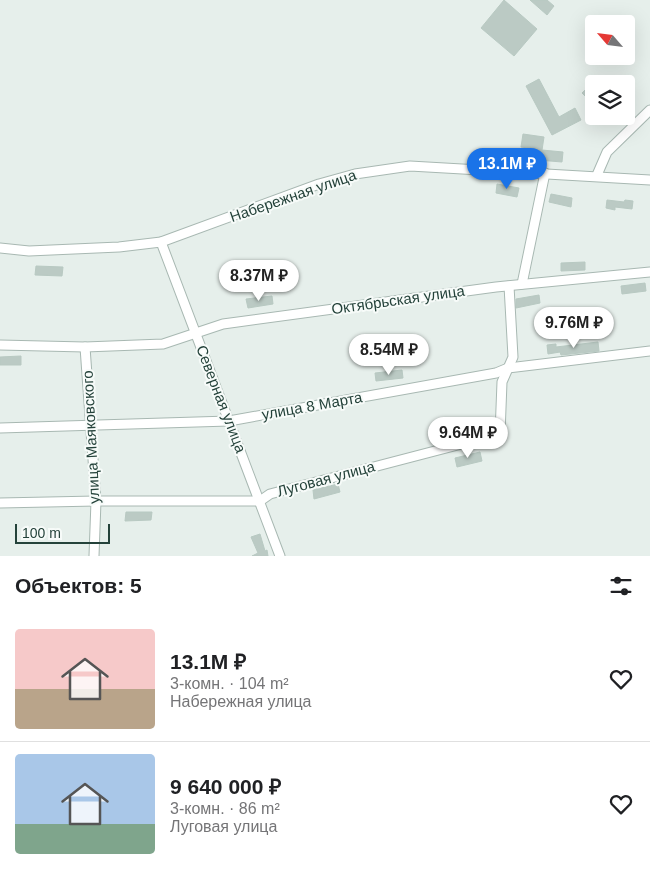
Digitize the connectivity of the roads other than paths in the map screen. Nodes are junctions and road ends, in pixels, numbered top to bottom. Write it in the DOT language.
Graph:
graph roads {
  1 [pos="650,110"];
  2 [pos="546,173"];
  3 [pos="597,175"];
  4 [pos="650,180"];
  5 [pos="161,242"];
  6 [pos="0,248"];
  7 [pos="650,272"];
  8 [pos="522,284"];
  9 [pos="509,286"];
  10 [pos="196,332"];
  11 [pos="0,345"];
  12 [pos="86,347"];
  13 [pos="650,351"];
  14 [pos="508,368"];
  15 [pos="229,421"];
  16 [pos="92,427"];
  17 [pos="0,428"];
  18 [pos="96,501"];
  19 [pos="260,501"];
  20 [pos="0,503"];
  21 [pos="94,556"];
  22 [pos="280,556"];
  1 -- 3 [label="street"];
  2 -- 3 [label="street, Набережная улица"];
  2 -- 5 [label="street, Набережная улица"];
  2 -- 8 [label="street"];
  3 -- 4 [label="street, Набережная улица"];
  5 -- 6 [label="street, Набережная улица"];
  5 -- 10 [label="street, Северная улица"];
  7 -- 8 [label="street, Октябрьская улица"];
  8 -- 9 [label="street, Октябрьская улица"];
  9 -- 10 [label="street, Октябрьская улица"];
  9 -- 14 [label="street, Луговая улица"];
  10 -- 12 [label="street, Октябрьская улица"];
  10 -- 15 [label="street, Северная улица"];
  11 -- 12 [label="street, Октябрьская улица"];
  12 -- 16 [label="street, улица Маяковского"];
  13 -- 14 [label="street, улица 8 Марта"];
  14 -- 15 [label="street, улица 8 Марта"];
  14 -- 19 [label="street, Луговая улица"];
  15 -- 16 [label="street, улица 8 Марта"];
  15 -- 19 [label="street, Северная улица"];
  16 -- 17 [label="street, улица 8 Марта"];
  16 -- 18 [label="street, улица Маяковского"];
  18 -- 19 [label="street, Луговая улица"];
  18 -- 20 [label="street, Луговая улица"];
  18 -- 21 [label="street, улица Маяковского"];
  19 -- 22 [label="street, Северная улица"];
}
